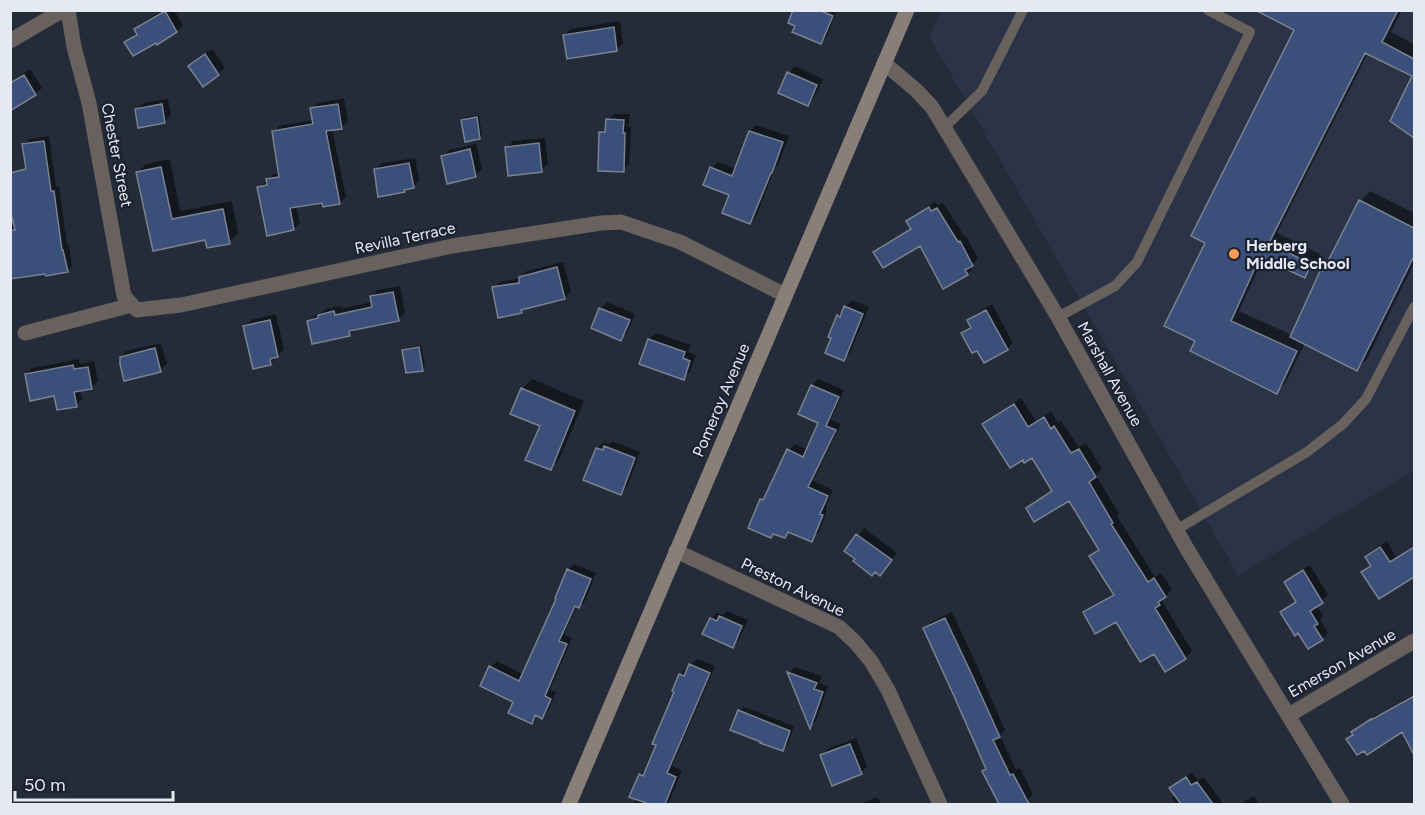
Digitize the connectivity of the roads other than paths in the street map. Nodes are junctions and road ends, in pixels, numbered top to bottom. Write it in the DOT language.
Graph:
graph roads {
  1 [pos="63,10"];
  2 [pos="69,10"];
  3 [pos="908,10"];
  4 [pos="1023,10"];
  5 [pos="1208,10"];
  6 [pos="10,41"];
  7 [pos="884,63"];
  8 [pos="944,128"];
  9 [pos="785,295"];
  10 [pos="132,305"];
  11 [pos="1414,307"];
  12 [pos="1058,317"];
  13 [pos="25,333"];
  14 [pos="1176,530"];
  15 [pos="676,551"];
  16 [pos="1414,641"];
  17 [pos="1289,715"];
  18 [pos="569,804"];
  19 [pos="940,804"];
  20 [pos="1342,804"];
  1 -- 6 [label="street"];
  2 -- 10 [label="street, Chester Street"];
  3 -- 7 [label="street, Pomeroy Avenue"];
  4 -- 8 [label="lane"];
  5 -- 12 [label="lane"];
  7 -- 8 [label="street, Marshall Avenue"];
  7 -- 9 [label="street, Pomeroy Avenue"];
  8 -- 12 [label="street, Marshall Avenue"];
  9 -- 10 [label="street, Revilla Terrace"];
  9 -- 15 [label="street, Pomeroy Avenue"];
  10 -- 13 [label="street, Revilla Terrace"];
  11 -- 14 [label="lane"];
  12 -- 14 [label="street, Marshall Avenue"];
  14 -- 17 [label="street, Marshall Avenue"];
  15 -- 18 [label="street, Pomeroy Avenue"];
  15 -- 19 [label="street, Preston Avenue"];
  16 -- 17 [label="street, Emerson Avenue"];
  17 -- 20 [label="street, Marshall Avenue"];
}
